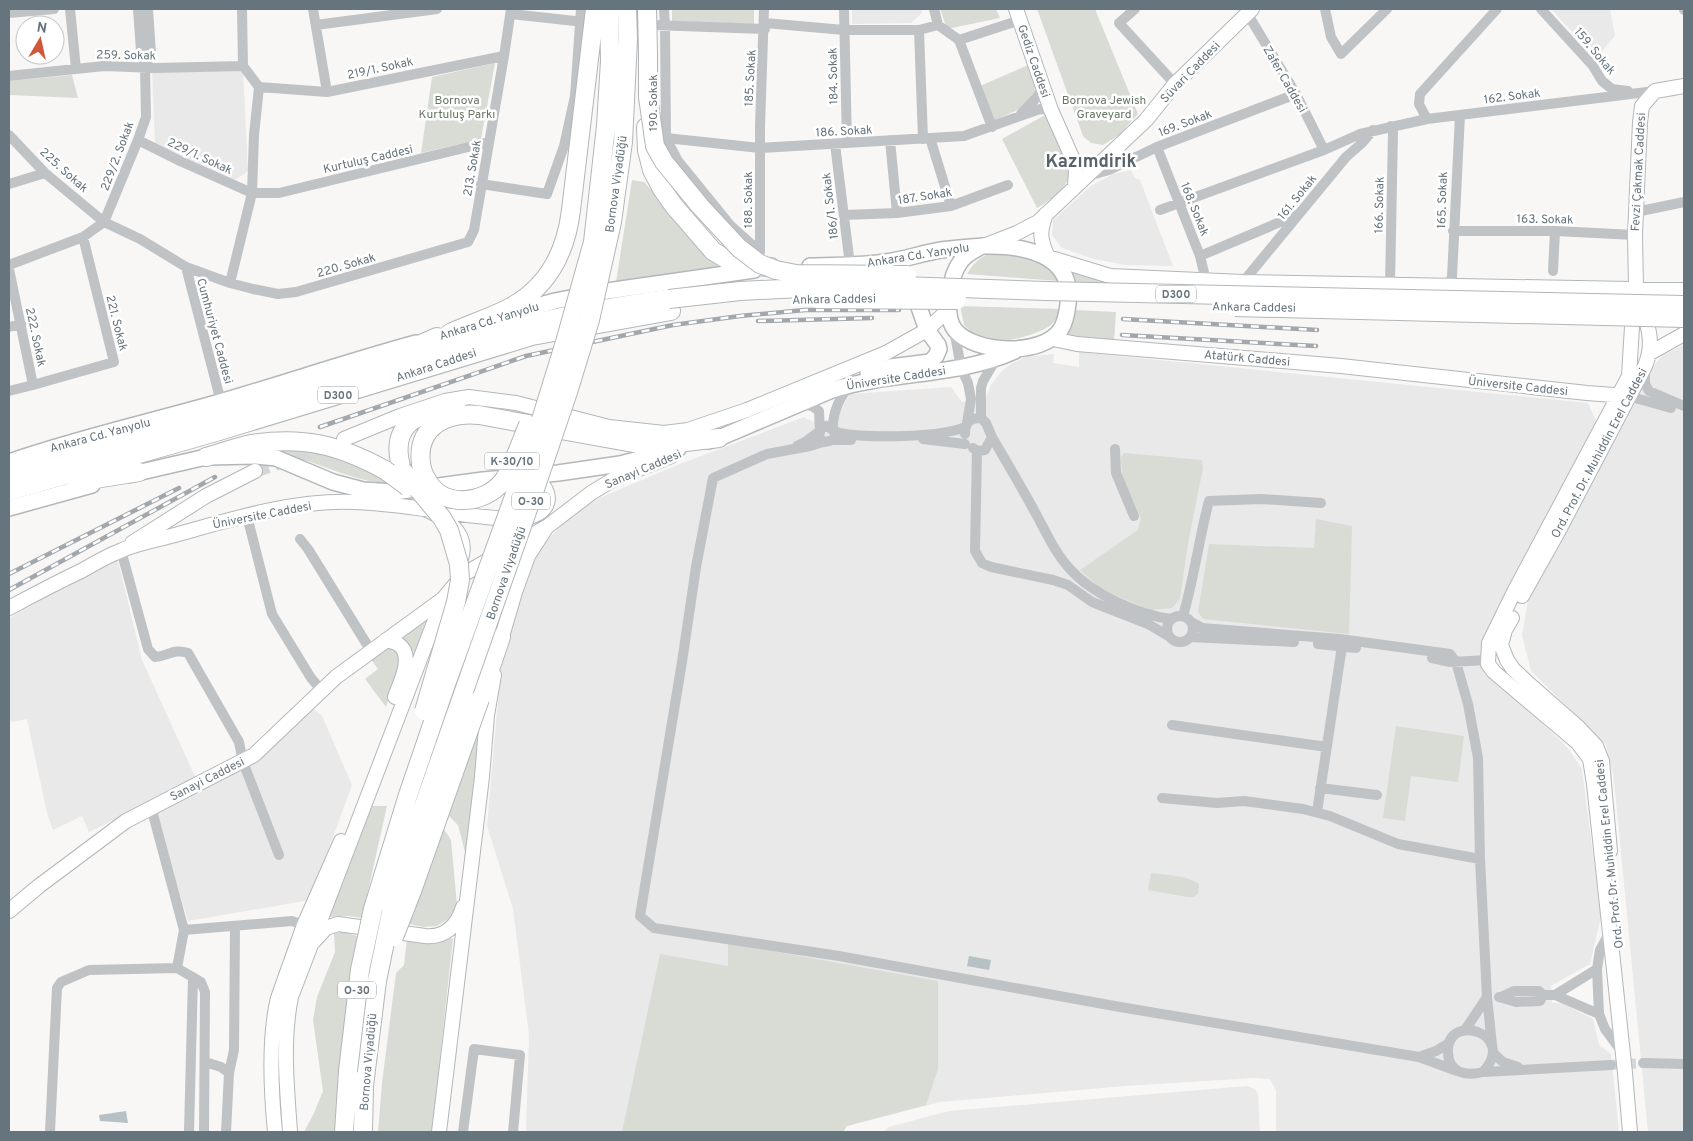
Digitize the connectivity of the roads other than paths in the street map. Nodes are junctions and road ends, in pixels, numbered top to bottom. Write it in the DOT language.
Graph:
graph roads {
  1 [pos="54,9"];
  2 [pos="70,9"];
  3 [pos="138,9"];
  4 [pos="148,9"];
  5 [pos="242,9"];
  6 [pos="313,9"];
  7 [pos="437,9"];
  8 [pos="581,9"];
  9 [pos="595,9"];
  10 [pos="609,9"];
  11 [pos="627,9"];
  12 [pos="647,9"];
  13 [pos="664,9"];
  14 [pos="764,9"];
  15 [pos="844,9"];
  16 [pos="934,9"];
  17 [pos="1135,9"];
  18 [pos="1325,9"];
  19 [pos="1387,9"];
  20 [pos="1497,9"];
  21 [pos="1541,9"];
  22 [pos="1247,10"];
  23 [pos="511,11"];
  24 [pos="1020,12"];
  25 [pos="9,13"];
  26 [pos="386,13"];
  27 [pos="580,22"];
  28 [pos="938,25"];
  29 [pos="316,26"];
  30 [pos="665,26"];
  31 [pos="765,26"];
  32 [pos="844,30"];
  33 [pos="919,30"];
  34 [pos="959,40"];
  35 [pos="504,56"];
  36 [pos="243,66"];
  37 [pos="145,68"];
  38 [pos="76,69"];
  39 [pos="9,76"];
  40 [pos="1175,84"];
  41 [pos="1043,85"];
  42 [pos="1684,86"];
  43 [pos="259,87"];
  44 [pos="1655,91"];
  45 [pos="327,92"];
  46 [pos="1638,93"];
  47 [pos="1296,94"];
  48 [pos="648,97"];
  49 [pos="1051,110"];
  50 [pos="1021,115"];
  51 [pos="1460,115"];
  52 [pos="1427,119"];
  53 [pos="1391,126"];
  54 [pos="992,127"];
  55 [pos="1373,130"];
  56 [pos="9,135"];
  57 [pos="666,138"];
  58 [pos="926,138"];
  59 [pos="138,140"];
  60 [pos="890,140"];
  61 [pos="489,142"];
  62 [pos="847,143"];
  63 [pos="835,144"];
  64 [pos="1157,147"];
  65 [pos="760,148"];
  66 [pos="1324,150"];
  67 [pos="45,173"];
  68 [pos="1080,182"];
  69 [pos="9,184"];
  70 [pos="482,184"];
  71 [pos="1008,185"];
  72 [pos="252,194"];
  73 [pos="1684,202"];
  74 [pos="1179,203"];
  75 [pos="951,206"];
  76 [pos="1160,210"];
  77 [pos="1636,212"];
  78 [pos="897,213"];
  79 [pos="1046,214"];
  80 [pos="1300,214"];
  81 [pos="844,215"];
  82 [pos="104,222"];
  83 [pos="1454,231"];
  84 [pos="1555,231"];
  85 [pos="1635,235"];
  86 [pos="83,237"];
  87 [pos="468,242"];
  88 [pos="982,246"];
  89 [pos="760,252"];
  90 [pos="1200,256"];
  91 [pos="1048,257"];
  92 [pos="886,262"];
  93 [pos="850,265"];
  94 [pos="9,267"];
  95 [pos="186,267"];
  96 [pos="781,267"];
  97 [pos="1553,271"];
  98 [pos="1206,281"];
  99 [pos="1244,282"];
  100 [pos="230,283"];
  101 [pos="1390,285"];
  102 [pos="1448,286"];
  103 [pos="1636,288"];
  104 [pos="1046,291"];
  105 [pos="1683,294"];
  106 [pos="670,305"];
  107 [pos="949,309"];
  108 [pos="1684,318"];
  109 [pos="21,324"];
  110 [pos="9,327"];
  111 [pos="954,329"];
  112 [pos="924,332"];
  113 [pos="1684,334"];
  114 [pos="444,335"];
  115 [pos="1053,339"];
  116 [pos="565,342"];
  117 [pos="1020,349"];
  118 [pos="1648,359"];
  119 [pos="995,361"];
  120 [pos="961,368"];
  121 [pos="1442,378"];
  122 [pos="852,384"];
  123 [pos="33,385"];
  124 [pos="9,391"];
  125 [pos="1594,394"];
  126 [pos="1624,395"];
  127 [pos="278,398"];
  128 [pos="221,402"];
  129 [pos="798,404"];
  130 [pos="1684,406"];
  131 [pos="1684,412"];
  132 [pos="981,418"];
  133 [pos="966,425"];
  134 [pos="1602,426"];
  135 [pos="609,427"];
  136 [pos="820,431"];
  137 [pos="830,437"];
  138 [pos="992,437"];
  139 [pos="719,438"];
  140 [pos="344,439"];
  141 [pos="120,442"];
  142 [pos="965,444"];
  143 [pos="790,449"];
  144 [pos="1115,449"];
  145 [pos="977,451"];
  146 [pos="206,457"];
  147 [pos="9,462"];
  148 [pos="9,466"];
  149 [pos="394,470"];
  150 [pos="255,471"];
  151 [pos="139,472"];
  152 [pos="9,476"];
  153 [pos="526,476"];
  154 [pos="9,491"];
  155 [pos="9,499"];
  156 [pos="1321,503"];
  157 [pos="423,504"];
  158 [pos="9,508"];
  159 [pos="247,516"];
  160 [pos="1134,516"];
  161 [pos="548,526"];
  162 [pos="300,539"];
  163 [pos="121,550"];
  164 [pos="443,599"];
  165 [pos="9,608"];
  166 [pos="1171,619"];
  167 [pos="1187,619"];
  168 [pos="501,637"];
  169 [pos="1170,637"];
  170 [pos="1190,637"];
  171 [pos="386,640"];
  172 [pos="1342,646"];
  173 [pos="371,651"];
  174 [pos="1506,657"];
  175 [pos="1489,660"];
  176 [pos="1456,662"];
  177 [pos="322,691"];
  178 [pos="1172,726"];
  179 [pos="1327,747"];
  180 [pos="243,762"];
  181 [pos="1320,788"];
  182 [pos="1377,795"];
  183 [pos="1162,798"];
  184 [pos="151,807"];
  185 [pos="1316,812"];
  186 [pos="279,855"];
  187 [pos="1480,859"];
  188 [pos="469,887"];
  189 [pos="373,909"];
  190 [pos="9,911"];
  191 [pos="304,925"];
  192 [pos="235,926"];
  193 [pos="184,930"];
  194 [pos="1610,932"];
  195 [pos="308,950"];
  196 [pos="176,968"];
  197 [pos="1597,969"];
  198 [pos="192,977"];
  199 [pos="377,981"];
  200 [pos="1554,995"];
  201 [pos="1487,997"];
  202 [pos="1599,1014"];
  203 [pos="1465,1030"];
  204 [pos="1449,1043"];
  205 [pos="1492,1049"];
  206 [pos="1622,1053"];
  207 [pos="1419,1056"];
  208 [pos="205,1062"];
  209 [pos="1643,1063"];
  210 [pos="1684,1064"];
  211 [pos="1611,1065"];
  212 [pos="1524,1069"];
  213 [pos="1457,1071"];
  214 [pos="1483,1072"];
  215 [pos="228,1073"];
  216 [pos="50,1132"];
  217 [pos="189,1132"];
  218 [pos="204,1132"];
  219 [pos="226,1132"];
  220 [pos="275,1132"];
  221 [pos="290,1132"];
  222 [pos="344,1132"];
  223 [pos="362,1132"];
  224 [pos="439,1132"];
  225 [pos="463,1132"];
  226 [pos="512,1132"];
  227 [pos="1630,1132"];
  228 [pos="1638,1132"];
  1 -- 25 [label="street"];
  2 -- 38 [label="street"];
  3 -- 37 [label="street"];
  4 -- 37 [label="street"];
  5 -- 36 [label="street"];
  6 -- 29 [label="street"];
  7 -- 26 [label="street"];
  8 -- 27 [label="street"];
  9 -- 114 [label="highway, bridge"];
  10 -- 116 [label="highway, Bornova Viyadüğü / O-30, bridge"];
  11 -- 199 [label="highway, Bornova Viyadüğü / O-30, bridge"];
  12 -- 48 [label="highway, bridge"];
  13 -- 30 [label="street, 190. Sokak"];
  14 -- 31 [label="street, 185. Sokak"];
  15 -- 32 [label="street, 184. Sokak"];
  16 -- 28 [label="street"];
  17 -- 40 [label="street"];
  18 -- 19 [label="street"];
  20 -- 52 [label="street"];
  21 -- 46 [label="street, 159. Sokak"];
  22 -- 40 [label="main road, Süvari Caddesi"];
  22 -- 47 [label="street, Zafer Caddesi"];
  23 -- 27 [label="street"];
  23 -- 35 [label="street, 213. Sokak"];
  24 -- 34 [label="street"];
  24 -- 41 [label="main road, Gediz Caddesi"];
  24 -- 68 [label="main road, Gediz Caddesi"];
  26 -- 29 [label="street"];
  27 -- 30 [label="street"];
  27 -- 70 [label="street"];
  28 -- 33 [label="street"];
  28 -- 34 [label="street"];
  29 -- 45 [label="street"];
  30 -- 31 [label="street"];
  30 -- 57 [label="street, 190. Sokak"];
  31 -- 32 [label="street"];
  31 -- 65 [label="street, 185. Sokak"];
  32 -- 33 [label="street"];
  32 -- 62 [label="street, 184. Sokak"];
  33 -- 58 [label="street"];
  34 -- 54 [label="street"];
  35 -- 45 [label="street, 219/1. Sokak"];
  35 -- 61 [label="street, 213. Sokak"];
  36 -- 37 [label="street, 259. Sokak"];
  36 -- 43 [label="street"];
  37 -- 38 [label="street, 259. Sokak"];
  37 -- 59 [label="street, 229/2. Sokak"];
  38 -- 39 [label="street, 259. Sokak"];
  40 -- 68 [label="main road, Süvari Caddesi"];
  41 -- 49 [label="main road, Gediz Caddesi"];
  41 -- 50 [label="street, 186. Sokak"];
  42 -- 44 [label="main road"];
  43 -- 45 [label="street, 219/1. Sokak"];
  43 -- 72 [label="street"];
  44 -- 46 [label="street, 162. Sokak"];
  44 -- 77 [label="main road, Fevzi Çakmak Caddesi"];
  46 -- 51 [label="street, 162. Sokak"];
  47 -- 64 [label="street, 169. Sokak"];
  47 -- 66 [label="street, Zafer Caddesi"];
  48 -- 96 [label="highway, bridge"];
  48 -- 104 [label="highway, bridge"];
  49 -- 50 [label="street, 186. Sokak"];
  49 -- 68 [label="main road, Gediz Caddesi"];
  50 -- 54 [label="street, 186. Sokak"];
  51 -- 52 [label="street, 162. Sokak"];
  51 -- 83 [label="street, 165. Sokak"];
  52 -- 53 [label="street, 162. Sokak"];
  53 -- 55 [label="street, 162. Sokak"];
  53 -- 101 [label="street, 166. Sokak"];
  54 -- 58 [label="street, 186. Sokak"];
  55 -- 66 [label="street, 162. Sokak"];
  55 -- 80 [label="street, 161. Sokak"];
  56 -- 67 [label="street, 225. Sokak"];
  57 -- 65 [label="street, 186. Sokak"];
  57 -- 89 [label="street, 190. Sokak"];
  58 -- 60 [label="street, 186. Sokak"];
  58 -- 75 [label="street"];
  59 -- 72 [label="street, 229/1. Sokak"];
  59 -- 82 [label="street, 229/2. Sokak"];
  60 -- 62 [label="street, 186. Sokak"];
  60 -- 78 [label="street"];
  61 -- 70 [label="street, 213. Sokak"];
  61 -- 72 [label="street, Kurtuluş Caddesi"];
  62 -- 63 [label="street, 186. Sokak"];
  63 -- 65 [label="street, 186. Sokak"];
  63 -- 81 [label="street, 186/1. Sokak"];
  64 -- 68 [label="street, 169. Sokak"];
  64 -- 74 [label="street, 168. Sokak"];
  65 -- 89 [label="street, 188. Sokak"];
  66 -- 74 [label="street, 162. Sokak"];
  67 -- 69 [label="street"];
  67 -- 82 [label="street, 225. Sokak"];
  68 -- 79 [label="main road"];
  70 -- 87 [label="street, 213. Sokak"];
  71 -- 75 [label="street, 187. Sokak"];
  72 -- 100 [label="street"];
  73 -- 77 [label="street"];
  74 -- 76 [label="street, 162. Sokak"];
  74 -- 90 [label="street, 168. Sokak"];
  75 -- 78 [label="street, 187. Sokak"];
  77 -- 85 [label="main road, Fevzi Çakmak Caddesi"];
  78 -- 81 [label="street, 187. Sokak"];
  79 -- 88 [label="main road"];
  79 -- 91 [label="main road"];
  80 -- 90 [label="street"];
  80 -- 99 [label="street, 161. Sokak"];
  81 -- 93 [label="street, 186/1. Sokak"];
  82 -- 86 [label="street"];
  82 -- 95 [label="street"];
  83 -- 84 [label="street, 163. Sokak"];
  83 -- 102 [label="street, 165. Sokak"];
  84 -- 85 [label="street, 163. Sokak"];
  84 -- 97 [label="street"];
  85 -- 103 [label="main road, Fevzi Çakmak Caddesi"];
  86 -- 94 [label="street"];
  86 -- 123 [label="street, 221. Sokak"];
  87 -- 100 [label="street, 220. Sokak"];
  88 -- 91 [label="main road"];
  88 -- 92 [label="main road, Ankara Cd. Yanyolu"];
  88 -- 107 [label="main road"];
  90 -- 98 [label="street, 168. Sokak"];
  91 -- 98 [label="main road, Ankara Caddesi"];
  91 -- 115 [label="main road"];
  92 -- 93 [label="main road, Ankara Cd. Yanyolu"];
  92 -- 112 [label="main road"];
  93 -- 96 [label="main road, Ankara Cd. Yanyolu"];
  94 -- 109 [label="street, 222. Sokak"];
  95 -- 100 [label="street"];
  95 -- 128 [label="street, Cumhuriyet Caddesi"];
  96 -- 114 [label="main road, Ankara Cd. Yanyolu"];
  98 -- 99 [label="main road, Ankara Caddesi"];
  99 -- 101 [label="main road, Ankara Caddesi"];
  101 -- 102 [label="main road, Ankara Caddesi"];
  102 -- 103 [label="main road, Ankara Caddesi"];
  103 -- 105 [label="main road, Ankara Caddesi"];
  103 -- 118 [label="main road, Ord. Prof. Dr. Muhiddin Erel Caddesi"];
  103 -- 126 [label="main road, Ord. Prof. Dr. Muhiddin Erel Caddesi"];
  104 -- 105 [label="highway, Ankara Caddesi / D300, bridge"];
  104 -- 106 [label="highway, Ankara Caddesi / D300, bridge"];
  106 -- 108 [label="highway, Ankara Caddesi / D300, bridge"];
  106 -- 127 [label="highway, Ankara Caddesi / D300"];
  106 -- 154 [label="highway, Ankara Caddesi / D300"];
  107 -- 111 [label="main road"];
  107 -- 112 [label="main road"];
  109 -- 110 [label="street"];
  109 -- 123 [label="street, 222. Sokak"];
  111 -- 117 [label="main road"];
  111 -- 120 [label="street"];
  112 -- 122 [label="main road"];
  112 -- 135 [label="main road"];
  113 -- 118 [label="main road"];
  114 -- 127 [label="highway"];
  114 -- 128 [label="main road, Ankara Cd. Yanyolu"];
  115 -- 117 [label="main road"];
  115 -- 121 [label="main road, Atatürk Caddesi"];
  116 -- 139 [label="highway, K-30/10, bridge"];
  116 -- 189 [label="highway, Bornova Viyadüğü / O-30, bridge"];
  117 -- 119 [label="main road, Üniversite Caddesi"];
  118 -- 126 [label="main road, Ord. Prof. Dr. Muhiddin Erel Caddesi"];
  118 -- 130 [label="street"];
  119 -- 120 [label="main road, Üniversite Caddesi"];
  119 -- 132 [label="street"];
  120 -- 122 [label="main road, Üniversite Caddesi"];
  120 -- 133 [label="street"];
  121 -- 125 [label="main road, Üniversite Caddesi"];
  122 -- 129 [label="main road, Üniversite Caddesi"];
  122 -- 137 [label="street"];
  123 -- 124 [label="street, 222. Sokak"];
  125 -- 126 [label="main road, Üniversite Caddesi"];
  125 -- 134 [label="main road"];
  126 -- 131 [label="street"];
  126 -- 134 [label="main road, Ord. Prof. Dr. Muhiddin Erel Caddesi"];
  126 -- 174 [label="main road, Ord. Prof. Dr. Muhiddin Erel Caddesi"];
  127 -- 141 [label="highway, Ankara Caddesi / D300"];
  128 -- 147 [label="main road, Ankara Cd. Yanyolu"];
  129 -- 136 [label="street"];
  129 -- 139 [label="main road, Üniversite Caddesi"];
  132 -- 133 [label="street"];
  132 -- 138 [label="street"];
  133 -- 137 [label="street"];
  133 -- 142 [label="street"];
  134 -- 175 [label="main road, Ord. Prof. Dr. Muhiddin Erel Caddesi"];
  135 -- 140 [label="main road"];
  135 -- 149 [label="highway"];
  136 -- 137 [label="street"];
  136 -- 143 [label="street"];
  137 -- 142 [label="street"];
  137 -- 143 [label="street"];
  138 -- 145 [label="street"];
  138 -- 166 [label="street"];
  139 -- 153 [label="main road, Üniversite Caddesi"];
  139 -- 161 [label="main road, Sanayi Caddesi"];
  141 -- 148 [label="highway"];
  141 -- 152 [label="highway, Ankara Caddesi / D300"];
  142 -- 145 [label="street"];
  143 -- 207 [label="street"];
  144 -- 160 [label="street"];
  145 -- 169 [label="street"];
  146 -- 149 [label="highway"];
  146 -- 151 [label="main road, Üniversite Caddesi"];
  146 -- 153 [label="main road, Üniversite Caddesi"];
  149 -- 157 [label="highway, bridge"];
  150 -- 163 [label="main road"];
  151 -- 155 [label="highway"];
  151 -- 158 [label="main road"];
  153 -- 157 [label="main road, Üniversite Caddesi"];
  156 -- 167 [label="street"];
  157 -- 159 [label="main road, Üniversite Caddesi"];
  157 -- 164 [label="main road"];
  157 -- 189 [label="highway, O-30, bridge"];
  159 -- 163 [label="main road, Üniversite Caddesi"];
  159 -- 177 [label="street"];
  161 -- 164 [label="main road"];
  161 -- 168 [label="main road"];
  162 -- 173 [label="street"];
  163 -- 165 [label="main road, Üniversite Caddesi"];
  163 -- 180 [label="street"];
  164 -- 171 [label="main road, Sanayi Caddesi"];
  164 -- 195 [label="main road"];
  166 -- 167 [label="street"];
  166 -- 169 [label="street"];
  167 -- 170 [label="street"];
  167 -- 176 [label="street"];
  168 -- 188 [label="main road"];
  168 -- 199 [label="highway, bridge"];
  169 -- 170 [label="street"];
  170 -- 172 [label="street"];
  171 -- 173 [label="main road, Sanayi Caddesi"];
  171 -- 191 [label="main road"];
  172 -- 176 [label="street"];
  172 -- 179 [label="street"];
  173 -- 177 [label="main road, Sanayi Caddesi"];
  174 -- 175 [label="main road"];
  174 -- 228 [label="main road, Ord. Prof. Dr. Muhiddin Erel Caddesi"];
  175 -- 176 [label="street"];
  175 -- 194 [label="main road, Ord. Prof. Dr. Muhiddin Erel Caddesi"];
  176 -- 187 [label="street"];
  177 -- 180 [label="main road, Sanayi Caddesi"];
  178 -- 179 [label="street"];
  179 -- 181 [label="street"];
  180 -- 184 [label="main road, Sanayi Caddesi"];
  180 -- 186 [label="street"];
  181 -- 182 [label="street"];
  181 -- 185 [label="street"];
  183 -- 185 [label="street"];
  184 -- 190 [label="main road, Sanayi Caddesi"];
  184 -- 193 [label="street"];
  185 -- 187 [label="street"];
  187 -- 201 [label="street"];
  188 -- 195 [label="main road"];
  188 -- 224 [label="main road"];
  189 -- 222 [label="highway, Bornova Viyadüğü / O-30, bridge"];
  191 -- 192 [label="street"];
  191 -- 220 [label="main road"];
  192 -- 193 [label="street"];
  192 -- 215 [label="street"];
  193 -- 196 [label="street"];
  194 -- 197 [label="street"];
  194 -- 206 [label="main road, Ord. Prof. Dr. Muhiddin Erel Caddesi"];
  195 -- 221 [label="main road"];
  196 -- 198 [label="street"];
  196 -- 216 [label="street"];
  197 -- 200 [label="street"];
  197 -- 202 [label="street"];
  198 -- 208 [label="street"];
  198 -- 217 [label="street"];
  199 -- 223 [label="highway, Bornova Viyadüğü / O-30"];
  200 -- 201 [label="street"];
  200 -- 202 [label="street"];
  201 -- 203 [label="street"];
  201 -- 205 [label="street"];
  202 -- 206 [label="street"];
  203 -- 204 [label="street"];
  203 -- 205 [label="street"];
  204 -- 207 [label="street"];
  204 -- 213 [label="street"];
  205 -- 212 [label="street"];
  205 -- 214 [label="street"];
  206 -- 227 [label="main road, Ord. Prof. Dr. Muhiddin Erel Caddesi"];
  207 -- 213 [label="street"];
  208 -- 215 [label="street"];
  208 -- 218 [label="street"];
  209 -- 210 [label="street"];
  211 -- 212 [label="street"];
  212 -- 214 [label="street"];
  213 -- 214 [label="street"];
  215 -- 219 [label="street"];
  225 -- 226 [label="street"];
}
